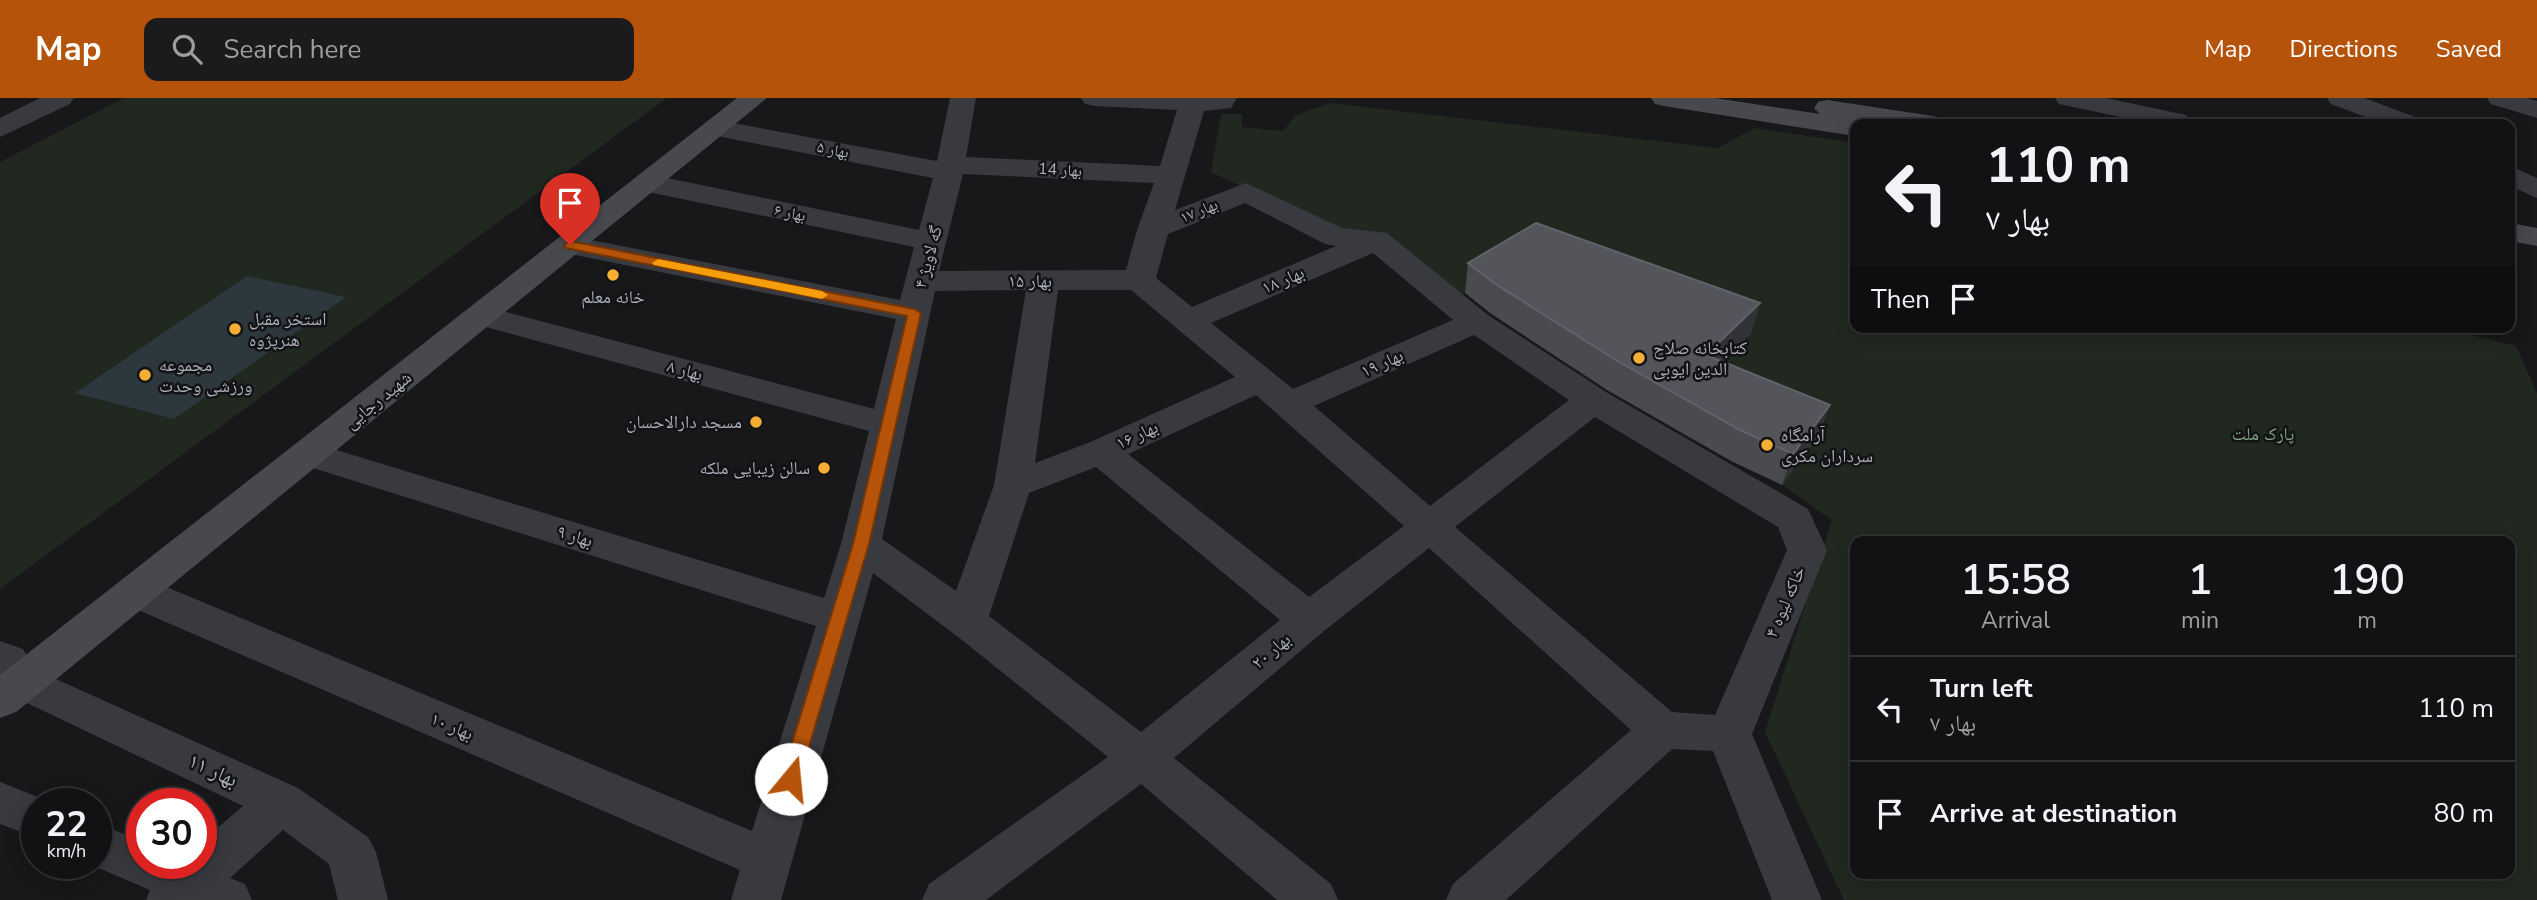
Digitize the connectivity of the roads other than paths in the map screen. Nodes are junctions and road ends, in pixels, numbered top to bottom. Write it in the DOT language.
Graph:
graph roads {
  1 [pos="61,98"];
  2 [pos="754,98"];
  3 [pos="963,98"];
  4 [pos="1106,98"];
  5 [pos="1664,98"];
  6 [pos="1760,98"];
  7 [pos="1948,98"];
  8 [pos="2068,98"];
  9 [pos="2340,98"];
  10 [pos="2500,98"];
  11 [pos="1213,101"];
  12 [pos="2537,110"];
  13 [pos="721,113"];
  14 [pos="2178,114"];
  15 [pos="1900,119"];
  16 [pos="1936,119"];
  17 [pos="2395,119"];
  18 [pos="1850,127"];
  19 [pos="0,129"];
  20 [pos="949,168"];
  21 [pos="1171,175"];
  22 [pos="2515,178"];
  23 [pos="648,184"];
  24 [pos="2537,189"];
  25 [pos="2515,219"];
  26 [pos="2537,222"];
  27 [pos="1152,230"];
  28 [pos="2515,233"];
  29 [pos="2537,237"];
  30 [pos="1376,240"];
  31 [pos="933,242"];
  32 [pos="570,245"];
  33 [pos="1139,280"];
  34 [pos="1043,282"];
  35 [pos="918,297"];
  36 [pos="483,316"];
  37 [pos="1190,320"];
  38 [pos="1475,322"];
  39 [pos="1259,380"];
  40 [pos="1593,400"];
  41 [pos="1289,404"];
  42 [pos="887,424"];
  43 [pos="1101,452"];
  44 [pos="310,454"];
  45 [pos="1013,485"];
  46 [pos="1429,525"];
  47 [pos="861,544"];
  48 [pos="137,592"];
  49 [pos="840,618"];
  50 [pos="967,618"];
  51 [pos="1309,620"];
  52 [pos="6,673"];
  53 [pos="1662,730"];
  54 [pos="1729,734"];
  55 [pos="1143,757"];
  56 [pos="0,802"];
  57 [pos="281,802"];
  58 [pos="21,811"];
  59 [pos="112,852"];
  60 [pos="761,879"];
  61 [pos="196,895"];
  62 [pos="957,897"];
  63 [pos="363,900"];
  64 [pos="1313,900"];
  65 [pos="1471,900"];
  66 [pos="1797,900"];
  1 -- 19 [label="street"];
  2 -- 13 [label="main road, شهید رجایی"];
  3 -- 20 [label="street, گه لاویژ ۴"];
  4 -- 11 [label="street"];
  5 -- 18 [label="main road"];
  6 -- 15 [label="main road"];
  7 -- 16 [label="main road"];
  8 -- 14 [label="street"];
  9 -- 17 [label="street"];
  10 -- 12 [label="street"];
  11 -- 21 [label="street"];
  13 -- 20 [label="street, بهار ۵"];
  13 -- 23 [label="main road, شهید رجایی"];
  13 -- 52 [label="main road, شهید رجایی"];
  20 -- 21 [label="street, بهار 14"];
  20 -- 31 [label="street, گه لاویژ ۴"];
  21 -- 27 [label="street"];
  22 -- 24 [label="street"];
  23 -- 31 [label="street, بهار ۶"];
  23 -- 32 [label="main road, شهید رجایی"];
  25 -- 26 [label="main road"];
  27 -- 30 [label="street, بهار ۱۷"];
  27 -- 33 [label="street"];
  28 -- 29 [label="main road"];
  30 -- 37 [label="street, بهار ۱۸"];
  30 -- 38 [label="street, خاکه لیوه ۴"];
  31 -- 35 [label="street, گه لاویژ ۴"];
  32 -- 35 [label="street, بهار ۱۵"];
  32 -- 36 [label="main road, شهید رجایی"];
  33 -- 34 [label="street, بهار ۱۵"];
  33 -- 37 [label="street"];
  34 -- 35 [label="street, بهار ۱۵"];
  34 -- 45 [label="street"];
  35 -- 42 [label="street, گه لاویژ ۴"];
  36 -- 42 [label="street, بهار ۸"];
  36 -- 44 [label="main road, شهید رجایی"];
  37 -- 39 [label="street"];
  38 -- 40 [label="street, خاکه لیوه ۴"];
  38 -- 41 [label="street, بهار ۱۹"];
  39 -- 41 [label="street"];
  39 -- 43 [label="street, بهار ۱۶"];
  40 -- 46 [label="street, بهار ۲۰"];
  40 -- 54 [label="street, خاکه لیوه ۴"];
  41 -- 46 [label="street"];
  42 -- 47 [label="street, گه لاویژ ۴"];
  43 -- 45 [label="street, بهار ۱۶"];
  43 -- 51 [label="street"];
  44 -- 48 [label="main road, شهید رجایی"];
  44 -- 49 [label="street, بهار ۹"];
  45 -- 50 [label="street"];
  46 -- 51 [label="street, بهار ۲۰"];
  46 -- 53 [label="street"];
  47 -- 49 [label="street, گه لاویژ ۴"];
  47 -- 50 [label="street"];
  48 -- 52 [label="main road, شهید رجایی"];
  48 -- 60 [label="street, بهار ۱۰"];
  49 -- 60 [label="street, گه لاویژ ۴"];
  50 -- 55 [label="street"];
  51 -- 55 [label="street, بهار ۲۰"];
  52 -- 57 [label="street, بهار ۱۱"];
  53 -- 54 [label="street"];
  53 -- 65 [label="street"];
  54 -- 66 [label="street"];
  55 -- 62 [label="street, بهار ۲۰"];
  55 -- 64 [label="street"];
  56 -- 58 [label="street"];
  57 -- 61 [label="street"];
  57 -- 63 [label="street, بهار ۱۱"];
  59 -- 61 [label="street"];
}
